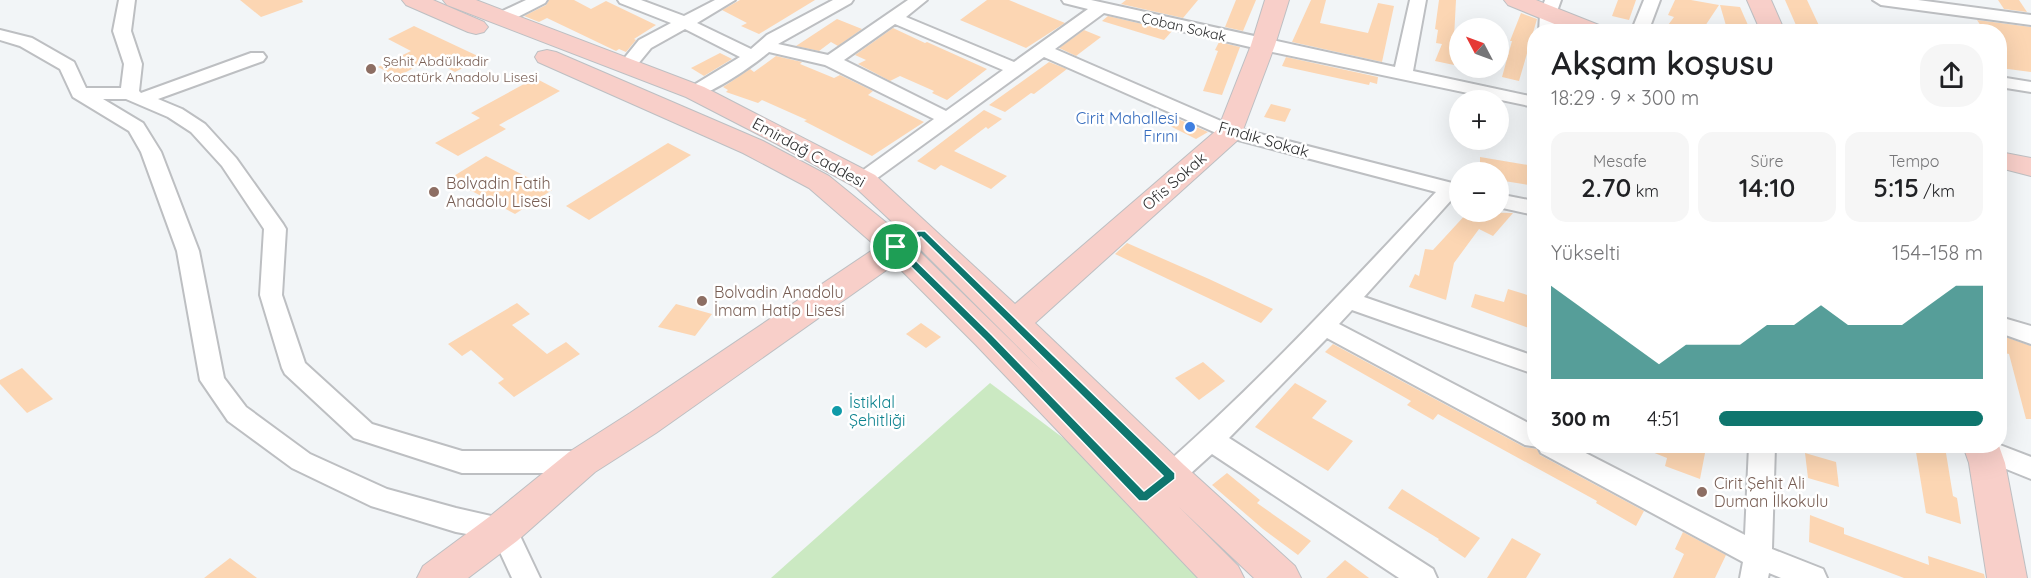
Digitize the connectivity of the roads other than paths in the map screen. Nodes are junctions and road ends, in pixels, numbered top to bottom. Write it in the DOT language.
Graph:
graph roads {
  1 [pos="127,0"];
  2 [pos="414,0"];
  3 [pos="539,0"];
  4 [pos="626,0"];
  5 [pos="727,0"];
  6 [pos="845,0"];
  7 [pos="919,0"];
  8 [pos="1070,0"];
  9 [pos="1276,0"];
  10 [pos="1418,0"];
  11 [pos="1516,0"];
  12 [pos="1652,0"];
  13 [pos="1759,0"];
  14 [pos="1881,0"];
  15 [pos="465,1"];
  16 [pos="1100,8"];
  17 [pos="1550,15"];
  18 [pos="502,18"];
  19 [pos="895,18"];
  20 [pos="2031,20"];
  21 [pos="683,22"];
  22 [pos="1574,24"];
  23 [pos="1642,24"];
  24 [pos="1770,24"];
  25 [pos="0,35"];
  26 [pos="1263,45"];
  27 [pos="1043,50"];
  28 [pos="759,51"];
  29 [pos="257,57"];
  30 [pos="831,61"];
  31 [pos="627,66"];
  32 [pos="1016,69"];
  33 [pos="1403,74"];
  34 [pos="2007,83"];
  35 [pos="2031,87"];
  36 [pos="695,92"];
  37 [pos="79,93"];
  38 [pos="135,97"];
  39 [pos="1527,101"];
  40 [pos="946,118"];
  41 [pos="1230,132"];
  42 [pos="2007,162"];
  43 [pos="2031,168"];
  44 [pos="862,180"];
  45 [pos="1449,190"];
  46 [pos="1449,196"];
  47 [pos="1509,202"];
  48 [pos="1527,206"];
  49 [pos="909,240"];
  50 [pos="1349,300"];
  51 [pos="1014,322"];
  52 [pos="1324,326"];
  53 [pos="2007,327"];
  54 [pos="2031,335"];
  55 [pos="1527,363"];
  56 [pos="1527,434"];
  57 [pos="1211,440"];
  58 [pos="1562,453"];
  59 [pos="1762,453"];
  60 [pos="1983,453"];
  61 [pos="1996,453"];
  62 [pos="582,462"];
  63 [pos="2031,468"];
  64 [pos="1171,476"];
  65 [pos="1143,498"];
  66 [pos="502,529"];
  67 [pos="1756,567"];
  68 [pos="437,578"];
  69 [pos="526,578"];
  70 [pos="1224,578"];
  71 [pos="1281,578"];
  72 [pos="1423,578"];
  73 [pos="1813,578"];
  74 [pos="2007,578"];
  1 -- 38 [label="street"];
  2 -- 49 [label="main road, Emirdağ Caddesi"];
  3 -- 18 [label="street"];
  4 -- 21 [label="street"];
  5 -- 21 [label="street"];
  6 -- 28 [label="street"];
  7 -- 19 [label="street"];
  8 -- 16 [label="street, Çoban Sokak"];
  9 -- 26 [label="main road, Ofis Sokak"];
  10 -- 33 [label="street"];
  11 -- 17 [label="main road"];
  12 -- 23 [label="street"];
  13 -- 24 [label="main road"];
  14 -- 20 [label="street"];
  15 -- 18 [label="main road, Emirdağ Caddesi"];
  16 -- 26 [label="street, Çoban Sokak"];
  16 -- 27 [label="street"];
  17 -- 22 [label="main road"];
  18 -- 31 [label="main road, Emirdağ Caddesi"];
  19 -- 30 [label="street"];
  19 -- 32 [label="street"];
  21 -- 28 [label="street"];
  21 -- 31 [label="street"];
  25 -- 37 [label="street"];
  26 -- 33 [label="street, Çoban Sokak"];
  26 -- 41 [label="main road, Ofis Sokak"];
  27 -- 32 [label="street"];
  27 -- 41 [label="street, Fındık Sokak"];
  28 -- 30 [label="street"];
  28 -- 36 [label="street"];
  29 -- 38 [label="street"];
  30 -- 40 [label="street"];
  31 -- 36 [label="main road, Emirdağ Caddesi"];
  32 -- 40 [label="street"];
  33 -- 39 [label="street, Çoban Sokak"];
  34 -- 35 [label="street"];
  36 -- 44 [label="main road, Emirdağ Caddesi"];
  37 -- 38 [label="street"];
  37 -- 66 [label="street"];
  38 -- 62 [label="street"];
  40 -- 44 [label="street"];
  41 -- 45 [label="street, Fındık Sokak"];
  41 -- 51 [label="main road, Ofis Sokak"];
  42 -- 43 [label="main road"];
  44 -- 49 [label="main road, Emirdağ Caddesi"];
  46 -- 50 [label="street"];
  47 -- 48 [label="street"];
  49 -- 51 [label="main road, Emirdağ Caddesi"];
  49 -- 62 [label="main road"];
  49 -- 65 [label="main road, Emirdağ Caddesi"];
  50 -- 52 [label="street"];
  50 -- 55 [label="street"];
  51 -- 64 [label="main road, Emirdağ Caddesi"];
  52 -- 56 [label="street"];
  52 -- 57 [label="street"];
  53 -- 54 [label="street"];
  57 -- 64 [label="street"];
  57 -- 72 [label="street"];
  58 -- 67 [label="street"];
  59 -- 67 [label="street"];
  60 -- 74 [label="main road"];
  61 -- 63 [label="street"];
  62 -- 66 [label="main road"];
  64 -- 65 [label="street"];
  64 -- 71 [label="main road, Emirdağ Caddesi"];
  65 -- 70 [label="main road, Emirdağ Caddesi"];
  66 -- 68 [label="main road"];
  66 -- 69 [label="street"];
  67 -- 73 [label="street"];
}
